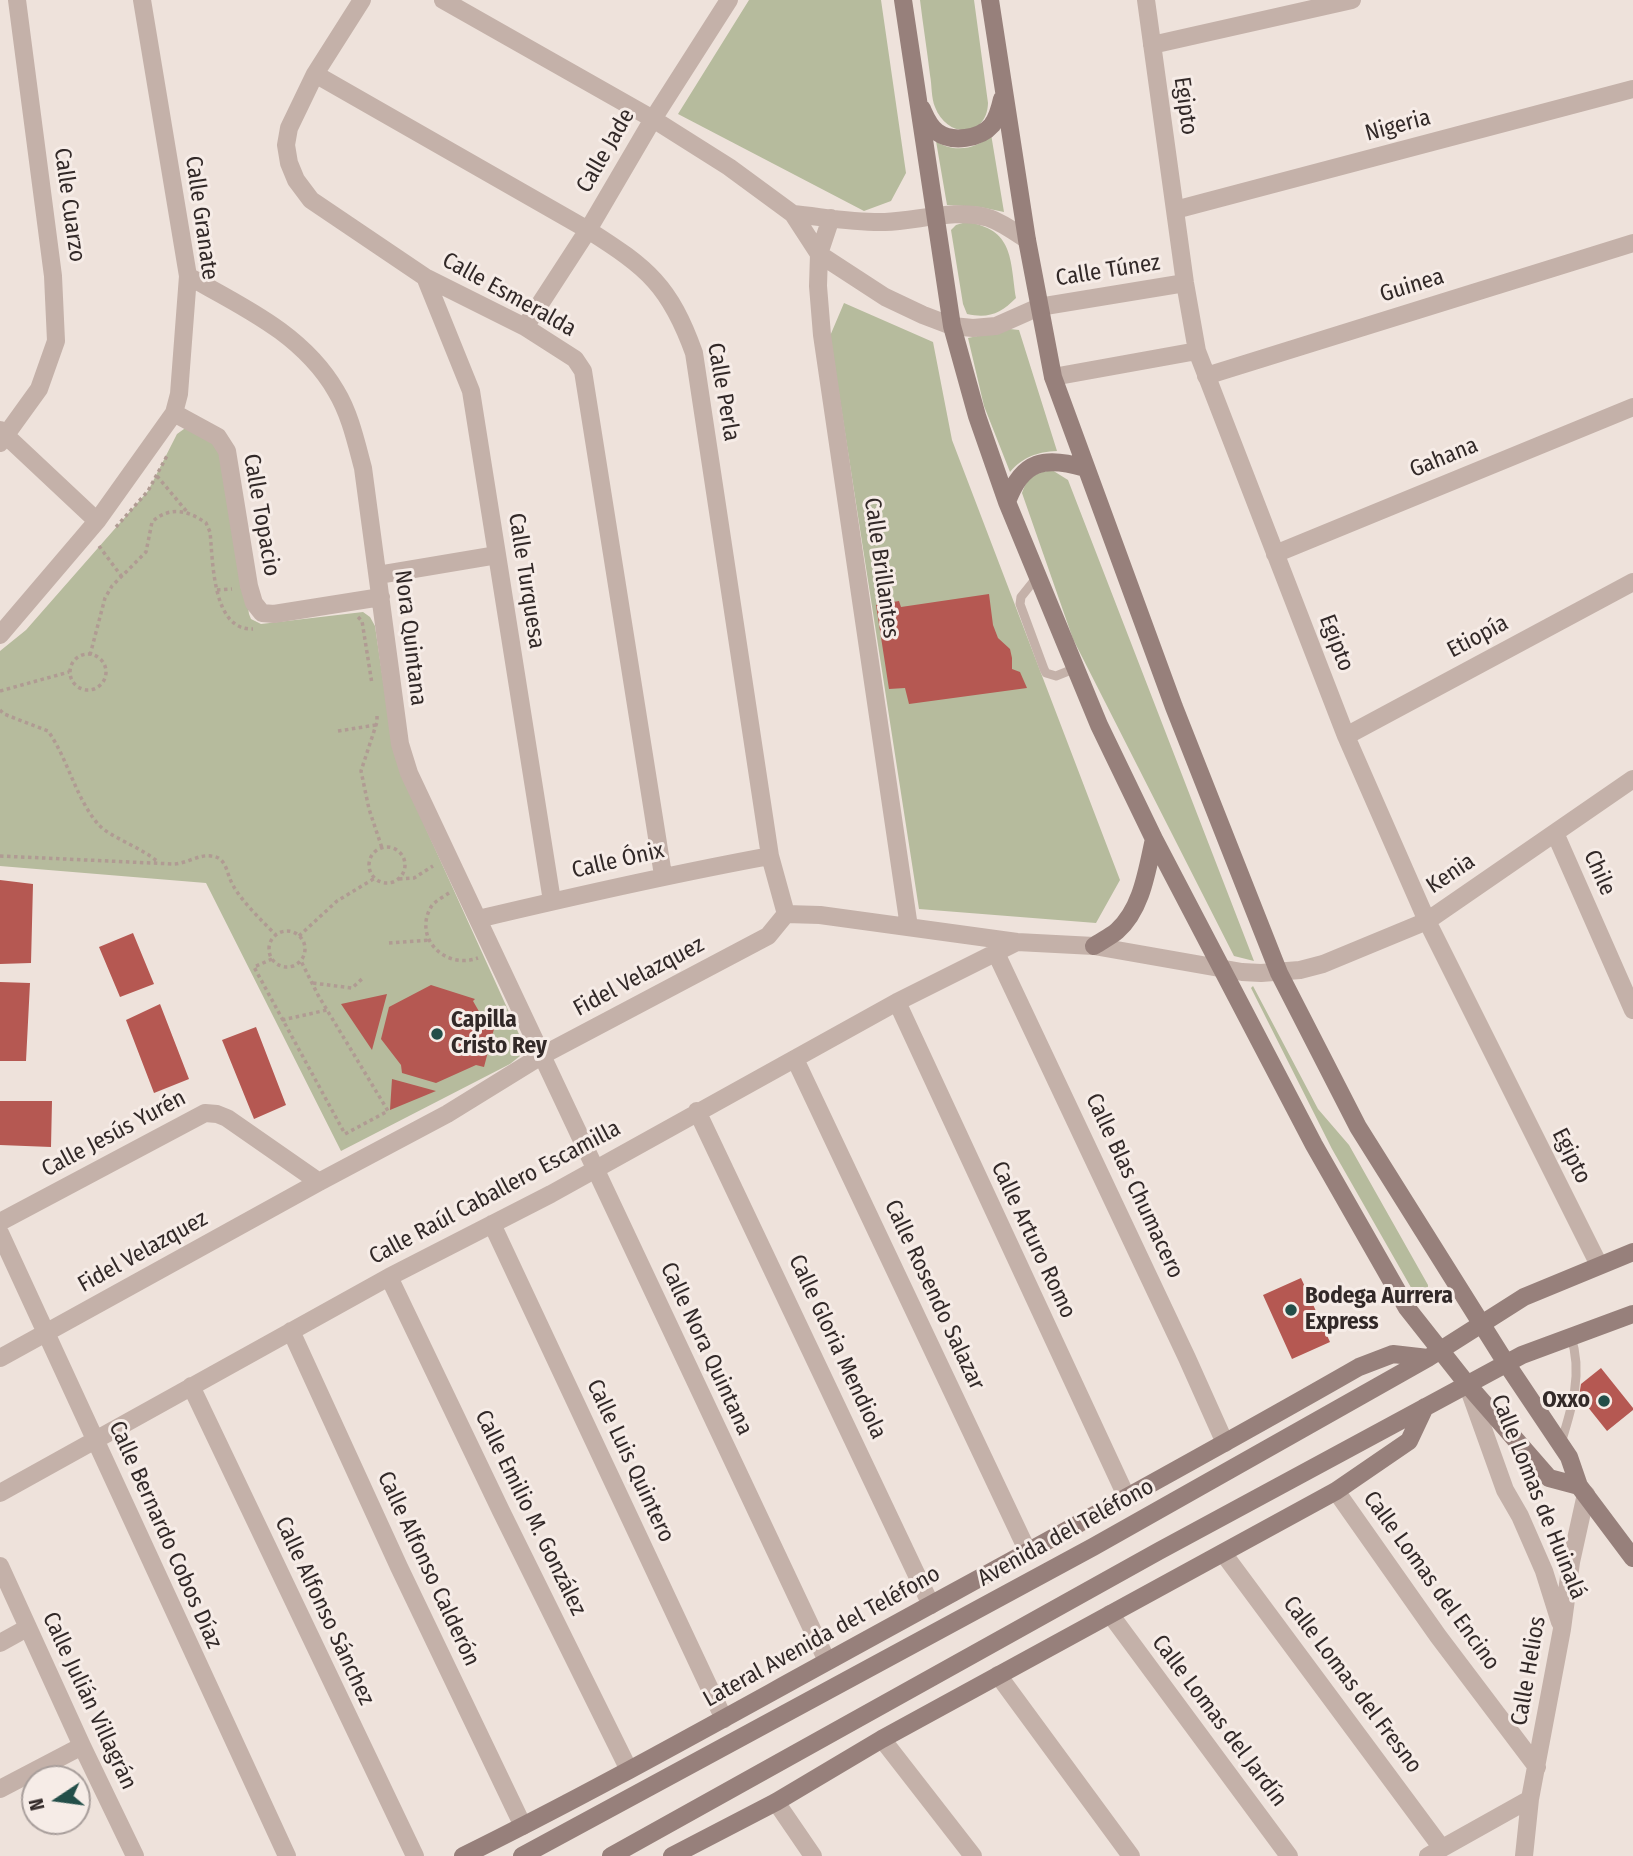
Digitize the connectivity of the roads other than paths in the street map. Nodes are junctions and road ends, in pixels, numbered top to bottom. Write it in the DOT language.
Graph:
graph roads {
  1 [pos="17,0"];
  2 [pos="142,0"];
  3 [pos="362,0"];
  4 [pos="443,0"];
  5 [pos="903,0"];
  6 [pos="989,0"];
  7 [pos="1146,0"];
  8 [pos="1352,0"];
  9 [pos="721,3"];
  10 [pos="468,6"];
  11 [pos="1152,45"];
  12 [pos="315,74"];
  13 [pos="1633,89"];
  14 [pos="1003,96"];
  15 [pos="918,100"];
  16 [pos="653,119"];
  17 [pos="1175,210"];
  18 [pos="793,214"];
  19 [pos="934,216"];
  20 [pos="831,218"];
  21 [pos="588,230"];
  22 [pos="1027,240"];
  23 [pos="1633,243"];
  24 [pos="819,254"];
  25 [pos="188,276"];
  26 [pos="425,277"];
  27 [pos="1185,283"];
  28 [pos="1039,307"];
  29 [pos="952,326"];
  30 [pos="525,327"];
  31 [pos="1197,351"];
  32 [pos="1206,376"];
  33 [pos="1053,377"];
  34 [pos="1633,407"];
  35 [pos="174,413"];
  36 [pos="2,436"];
  37 [pos="1085,468"];
  38 [pos="1007,502"];
  39 [pos="97,521"];
  40 [pos="1275,554"];
  41 [pos="497,555"];
  42 [pos="378,575"];
  43 [pos="1038,577"];
  44 [pos="1633,582"];
  45 [pos="381,597"];
  46 [pos="0,635"];
  47 [pos="1076,668"];
  48 [pos="1346,736"];
  49 [pos="1633,779"];
  50 [pos="1555,833"];
  51 [pos="1154,839"];
  52 [pos="770,856"];
  53 [pos="663,875"];
  54 [pos="552,901"];
  55 [pos="786,914"];
  56 [pos="478,919"];
  57 [pos="1427,921"];
  58 [pos="909,926"];
  59 [pos="1017,942"];
  60 [pos="1094,946"];
  61 [pos="995,951"];
  62 [pos="1223,969"];
  63 [pos="1279,973"];
  64 [pos="897,1002"];
  65 [pos="1633,1010"];
  66 [pos="541,1056"];
  67 [pos="795,1059"];
  68 [pos="697,1111"];
  69 [pos="594,1168"];
  70 [pos="319,1182"];
  71 [pos="0,1222"];
  72 [pos="492,1224"];
  73 [pos="0,1234"];
  74 [pos="1633,1252"];
  75 [pos="1599,1265"];
  76 [pos="389,1277"];
  77 [pos="1633,1314"];
  78 [pos="1481,1322"];
  79 [pos="291,1331"];
  80 [pos="46,1334"];
  81 [pos="1571,1337"];
  82 [pos="1434,1354"];
  83 [pos="0,1358"];
  84 [pos="1506,1363"];
  85 [pos="1467,1384"];
  86 [pos="191,1385"];
  87 [pos="1425,1407"];
  88 [pos="95,1439"];
  89 [pos="1225,1443"];
  90 [pos="1561,1443"];
  91 [pos="1583,1490"];
  92 [pos="1336,1491"];
  93 [pos="0,1493"];
  94 [pos="1127,1499"];
  95 [pos="1081,1524"];
  96 [pos="1093,1547"];
  97 [pos="1159,1551"];
  98 [pos="1028,1552"];
  99 [pos="1223,1553"];
  100 [pos="1633,1558"];
  101 [pos="0,1566"];
  102 [pos="1175,1578"];
  103 [pos="931,1605"];
  104 [pos="1110,1614"];
  105 [pos="27,1628"];
  106 [pos="1562,1629"];
  107 [pos="0,1643"];
  108 [pos="827,1661"];
  109 [pos="998,1675"];
  110 [pos="724,1720"];
  111 [pos="883,1739"];
  112 [pos="82,1746"];
  113 [pos="1537,1767"];
  114 [pos="629,1770"];
  115 [pos="0,1788"];
  116 [pos="1530,1799"];
  117 [pos="776,1802"];
  118 [pos="568,1803"];
  119 [pos="523,1826"];
  120 [pos="579,1826"];
  121 [pos="1435,1851"];
  122 [pos="135,1856"];
  123 [pos="287,1856"];
  124 [pos="415,1856"];
  125 [pos="463,1856"];
  126 [pos="522,1856"];
  127 [pos="611,1856"];
  128 [pos="672,1856"];
  129 [pos="813,1856"];
  130 [pos="973,1856"];
  131 [pos="1131,1856"];
  132 [pos="1289,1856"];
  133 [pos="1524,1856"];
  1 -- 36 [label="street, Calle Cuarzo"];
  2 -- 25 [label="street, Calle Granate"];
  3 -- 12 [label="street, Calle Esmeralda"];
  4 -- 10 [label="street"];
  5 -- 15 [label="main road"];
  6 -- 14 [label="main road"];
  7 -- 11 [label="street, Egipto"];
  8 -- 11 [label="street"];
  9 -- 16 [label="street, Calle Jade"];
  10 -- 16 [label="street"];
  11 -- 17 [label="street, Egipto"];
  12 -- 21 [label="street, Calle Perla"];
  12 -- 26 [label="street, Calle Esmeralda"];
  13 -- 17 [label="street, Nigeria"];
  14 -- 15 [label="main road"];
  14 -- 22 [label="main road"];
  15 -- 19 [label="main road"];
  16 -- 18 [label="street"];
  16 -- 21 [label="street, Calle Jade"];
  17 -- 27 [label="street, Egipto"];
  18 -- 20 [label="street"];
  18 -- 24 [label="street"];
  19 -- 20 [label="street"];
  19 -- 22 [label="street"];
  19 -- 29 [label="main road"];
  20 -- 24 [label="street, Calle Brillantes"];
  21 -- 30 [label="street, Calle Jade"];
  21 -- 52 [label="street, Calle Perla"];
  22 -- 28 [label="main road"];
  23 -- 32 [label="street, Guinea"];
  24 -- 29 [label="street"];
  24 -- 58 [label="street, Calle Brillantes"];
  25 -- 35 [label="street, Calle Granate"];
  25 -- 42 [label="street, Nora Quintana"];
  26 -- 30 [label="street, Calle Esmeralda"];
  26 -- 41 [label="street, Calle Turquesa"];
  27 -- 28 [label="street, Calle Túnez"];
  27 -- 31 [label="street, Egipto"];
  28 -- 29 [label="street, Calle Túnez"];
  28 -- 33 [label="main road"];
  29 -- 38 [label="main road"];
  30 -- 53 [label="street, Calle Esmeralda"];
  31 -- 32 [label="street, Egipto"];
  31 -- 33 [label="street"];
  32 -- 40 [label="street, Egipto"];
  33 -- 37 [label="main road"];
  34 -- 40 [label="street, Gahana"];
  35 -- 39 [label="street, Calle Granate"];
  35 -- 45 [label="street, Calle Topacio"];
  36 -- 39 [label="street"];
  37 -- 38 [label="main road"];
  37 -- 63 [label="main road"];
  38 -- 43 [label="main road"];
  39 -- 46 [label="street, Calle Granate"];
  40 -- 48 [label="street, Egipto"];
  41 -- 42 [label="street"];
  41 -- 54 [label="street, Calle Turquesa"];
  42 -- 45 [label="street, Nora Quintana"];
  43 -- 47 [label="main road"];
  43 -- 47 [label="lane"];
  44 -- 48 [label="street, Etiopía"];
  45 -- 56 [label="street, Nora Quintana"];
  47 -- 51 [label="main road"];
  48 -- 57 [label="street, Egipto"];
  49 -- 50 [label="street, Kenia"];
  50 -- 57 [label="street, Kenia"];
  50 -- 65 [label="street, Chile"];
  51 -- 60 [label="main road"];
  51 -- 62 [label="main road"];
  52 -- 53 [label="street, Calle Ónix"];
  52 -- 55 [label="street, Calle Perla"];
  53 -- 54 [label="street, Calle Ónix"];
  54 -- 56 [label="street, Calle Ónix"];
  55 -- 58 [label="street"];
  55 -- 66 [label="street, Fidel Velazquez"];
  56 -- 66 [label="street, Nora Quintana"];
  57 -- 63 [label="street, Kenia"];
  57 -- 75 [label="street, Egipto"];
  58 -- 59 [label="street"];
  59 -- 60 [label="street"];
  59 -- 61 [label="street, Calle Raúl Caballero Escamilla"];
  60 -- 62 [label="street"];
  61 -- 64 [label="street, Calle Raúl Caballero Escamilla"];
  61 -- 89 [label="street, Calle Blas Chumacero"];
  62 -- 63 [label="street"];
  62 -- 82 [label="main road"];
  63 -- 78 [label="main road"];
  64 -- 67 [label="street, Calle Raúl Caballero Escamilla"];
  64 -- 94 [label="street, Calle Arturo Romo"];
  66 -- 69 [label="street, Calle Nora Quintana"];
  66 -- 70 [label="street, Fidel Velazquez"];
  67 -- 68 [label="street, Calle Raúl Caballero Escamilla"];
  67 -- 98 [label="street, Calle Rosendo Salazar"];
  68 -- 69 [label="street, Calle Raúl Caballero Escamilla"];
  68 -- 103 [label="street, Calle Gloria Mendiola"];
  69 -- 72 [label="street, Calle Raúl Caballero Escamilla"];
  69 -- 108 [label="street, Calle Nora Quintana"];
  70 -- 71 [label="street, Calle Jesús Yurén"];
  70 -- 80 [label="street, Fidel Velazquez"];
  72 -- 76 [label="street, Calle Raúl Caballero Escamilla"];
  72 -- 110 [label="street, Calle Luis Quintero"];
  73 -- 80 [label="street, Calle Bernardo Cobos Díaz"];
  74 -- 75 [label="main road, Avenida del Teléfono"];
  75 -- 78 [label="main road, Avenida del Teléfono"];
  76 -- 79 [label="street, Calle Raúl Caballero Escamilla"];
  76 -- 114 [label="street, Calle Emilio M. González"];
  77 -- 81 [label="main road"];
  78 -- 82 [label="main road, Avenida del Teléfono"];
  78 -- 84 [label="main road"];
  79 -- 86 [label="street, Calle Raúl Caballero Escamilla"];
  79 -- 119 [label="street, Calle Alfonso Calderón"];
  80 -- 83 [label="street, Fidel Velazquez"];
  80 -- 88 [label="street, Calle Bernardo Cobos Díaz"];
  81 -- 84 [label="main road"];
  81 -- 90 [label="lane"];
  82 -- 85 [label="main road"];
  82 -- 89 [label="main road, Lateral Avenida del Teléfono"];
  82 -- 96 [label="main road, Avenida del Teléfono"];
  84 -- 85 [label="main road"];
  84 -- 90 [label="main road"];
  85 -- 87 [label="main road"];
  85 -- 91 [label="main road"];
  85 -- 106 [label="street, Calle Lomas de Huinalá"];
  86 -- 88 [label="street, Calle Raúl Caballero Escamilla"];
  86 -- 124 [label="street, Calle Alfonso Sánchez"];
  87 -- 92 [label="main road"];
  87 -- 97 [label="main road"];
  88 -- 93 [label="street, Calle Raúl Caballero Escamilla"];
  88 -- 123 [label="street, Calle Bernardo Cobos Díaz"];
  89 -- 94 [label="main road, Lateral Avenida del Teléfono"];
  90 -- 91 [label="main road"];
  91 -- 100 [label="main road"];
  91 -- 106 [label="street, Calle Helios"];
  92 -- 99 [label="main road"];
  92 -- 113 [label="street, Calle Lomas del Encino"];
  94 -- 95 [label="main road, Lateral Avenida del Teléfono"];
  95 -- 96 [label="main road"];
  95 -- 98 [label="main road, Lateral Avenida del Teléfono"];
  96 -- 120 [label="main road, Avenida del Teléfono"];
  97 -- 102 [label="main road"];
  97 -- 127 [label="main road"];
  98 -- 103 [label="main road, Lateral Avenida del Teléfono"];
  99 -- 102 [label="main road"];
  99 -- 121 [label="street, Calle Lomas del Fresno"];
  101 -- 105 [label="street, Calle Julián Villagrán"];
  102 -- 104 [label="main road"];
  103 -- 108 [label="main road, Lateral Avenida del Teléfono"];
  104 -- 109 [label="main road"];
  104 -- 132 [label="street, Calle Lomas del Jardín"];
  105 -- 107 [label="street"];
  105 -- 112 [label="street, Calle Julián Villagrán"];
  106 -- 113 [label="street, Calle Helios"];
  108 -- 110 [label="main road, Lateral Avenida del Teléfono"];
  109 -- 111 [label="main road"];
  109 -- 131 [label="street"];
  110 -- 114 [label="main road, Lateral Avenida del Teléfono"];
  111 -- 117 [label="main road"];
  111 -- 130 [label="street"];
  112 -- 115 [label="street"];
  112 -- 122 [label="street, Calle Julián Villagrán"];
  113 -- 116 [label="street, Calle Helios"];
  114 -- 118 [label="main road, Lateral Avenida del Teléfono"];
  116 -- 121 [label="street"];
  116 -- 133 [label="street, Calle Helios"];
  117 -- 128 [label="main road"];
  117 -- 129 [label="street"];
  118 -- 119 [label="main road, Lateral Avenida del Teléfono"];
  118 -- 120 [label="main road"];
  119 -- 125 [label="main road, Lateral Avenida del Teléfono"];
  120 -- 126 [label="main road, Avenida del Teléfono"];
}
